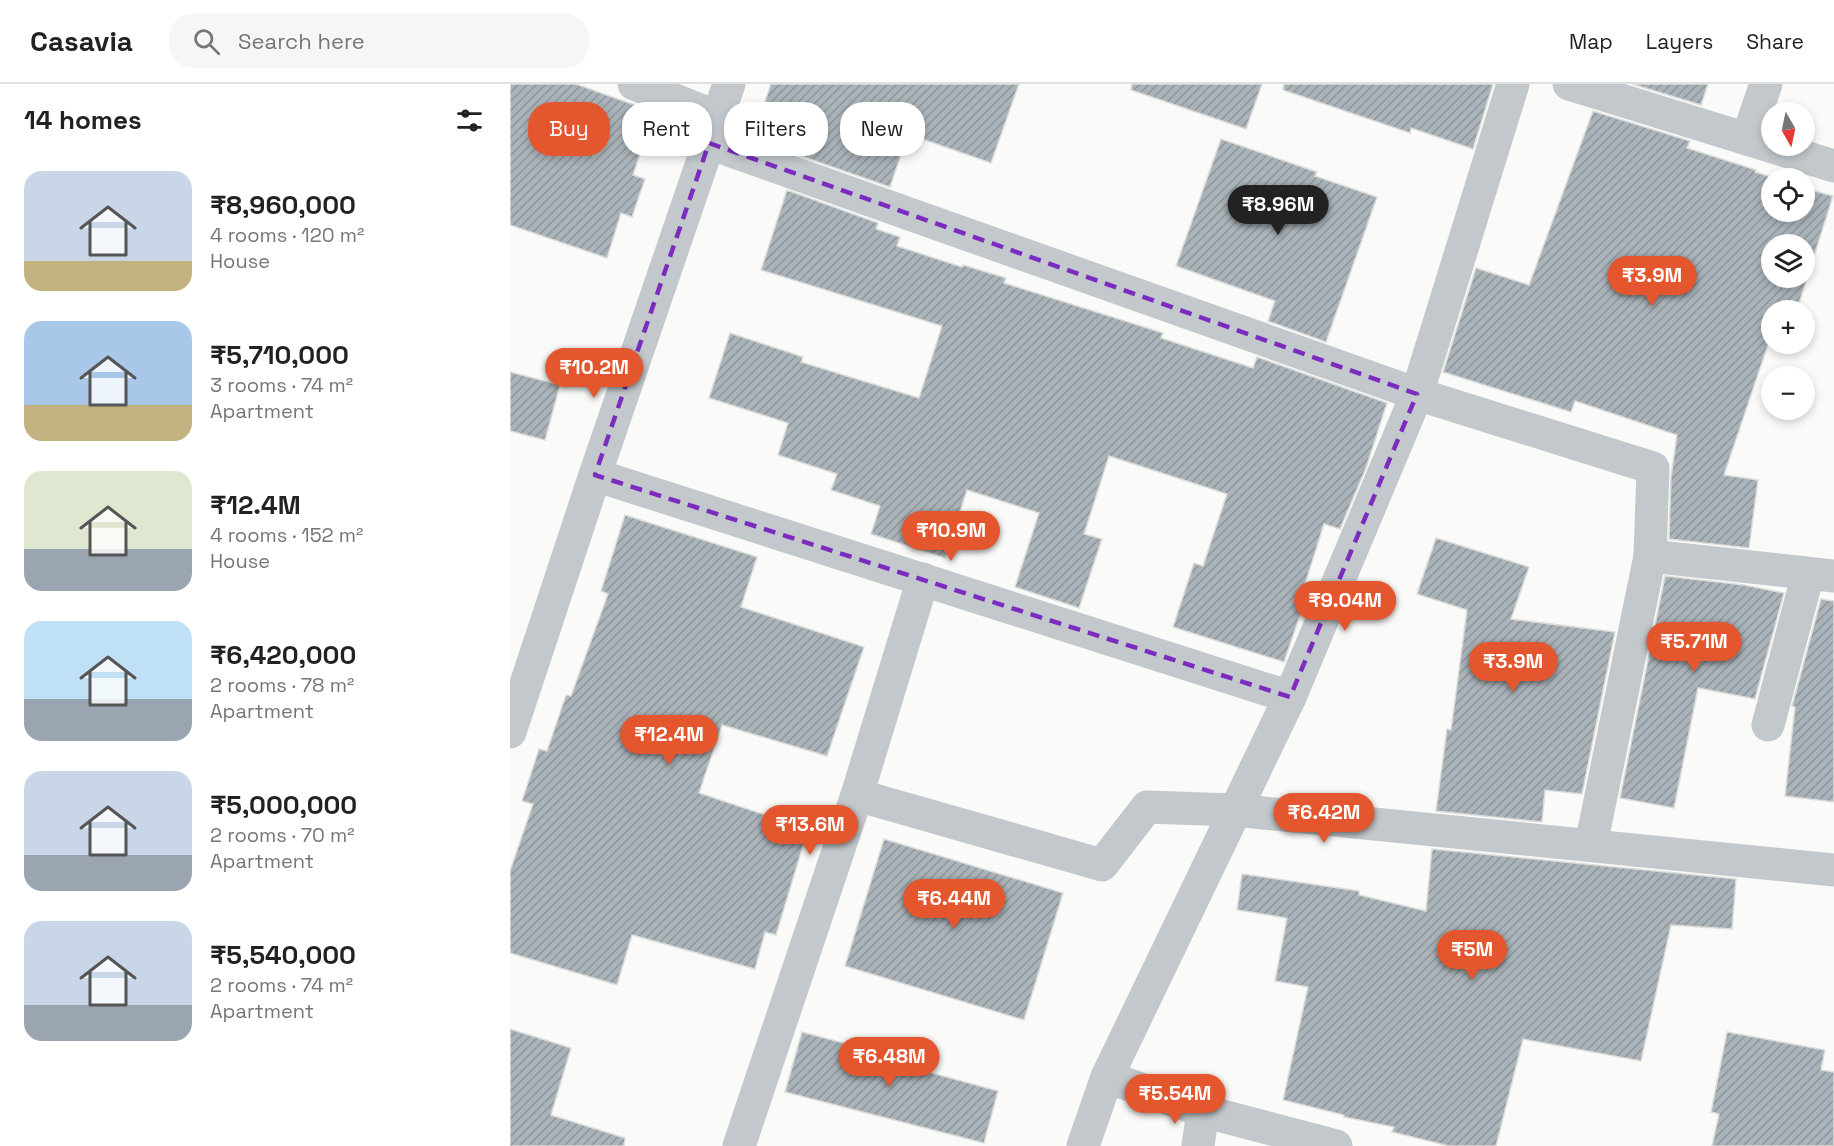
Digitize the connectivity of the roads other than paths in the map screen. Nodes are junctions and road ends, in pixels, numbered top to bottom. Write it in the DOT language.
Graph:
graph roads {
  1 [pos="634,84"];
  2 [pos="729,84"];
  3 [pos="1513,84"];
  4 [pos="1569,84"];
  5 [pos="1766,84"];
  6 [pos="713,130"];
  7 [pos="1748,140"];
  8 [pos="1834,166"];
  9 [pos="1416,394"];
  10 [pos="595,475"];
  11 [pos="1650,556"];
  12 [pos="1821,575"];
  13 [pos="923,579"];
  14 [pos="1290,697"];
  15 [pos="1768,724"];
  16 [pos="510,732"];
  17 [pos="857,795"];
  18 [pos="1234,810"];
  19 [pos="1591,845"];
  20 [pos="1834,870"];
  21 [pos="1107,1077"];
  22 [pos="1203,1111"];
  23 [pos="739,1146"];
  24 [pos="1083,1146"];
  25 [pos="1198,1146"];
  26 [pos="1336,1146"];
  1 -- 6 [label="street"];
  2 -- 6 [label="street"];
  3 -- 9 [label="street"];
  4 -- 7 [label="street"];
  5 -- 7 [label="street"];
  6 -- 9 [label="street"];
  6 -- 10 [label="street"];
  7 -- 8 [label="street"];
  9 -- 11 [label="street"];
  9 -- 14 [label="street"];
  10 -- 13 [label="street"];
  10 -- 16 [label="street"];
  11 -- 12 [label="street"];
  11 -- 19 [label="street"];
  12 -- 15 [label="street"];
  13 -- 14 [label="street"];
  13 -- 17 [label="street"];
  14 -- 18 [label="street"];
  17 -- 18 [label="street"];
  17 -- 23 [label="street"];
  18 -- 19 [label="street"];
  18 -- 21 [label="street"];
  19 -- 20 [label="street"];
  21 -- 22 [label="street"];
  21 -- 24 [label="street"];
  22 -- 25 [label="street"];
  22 -- 26 [label="street"];
}
